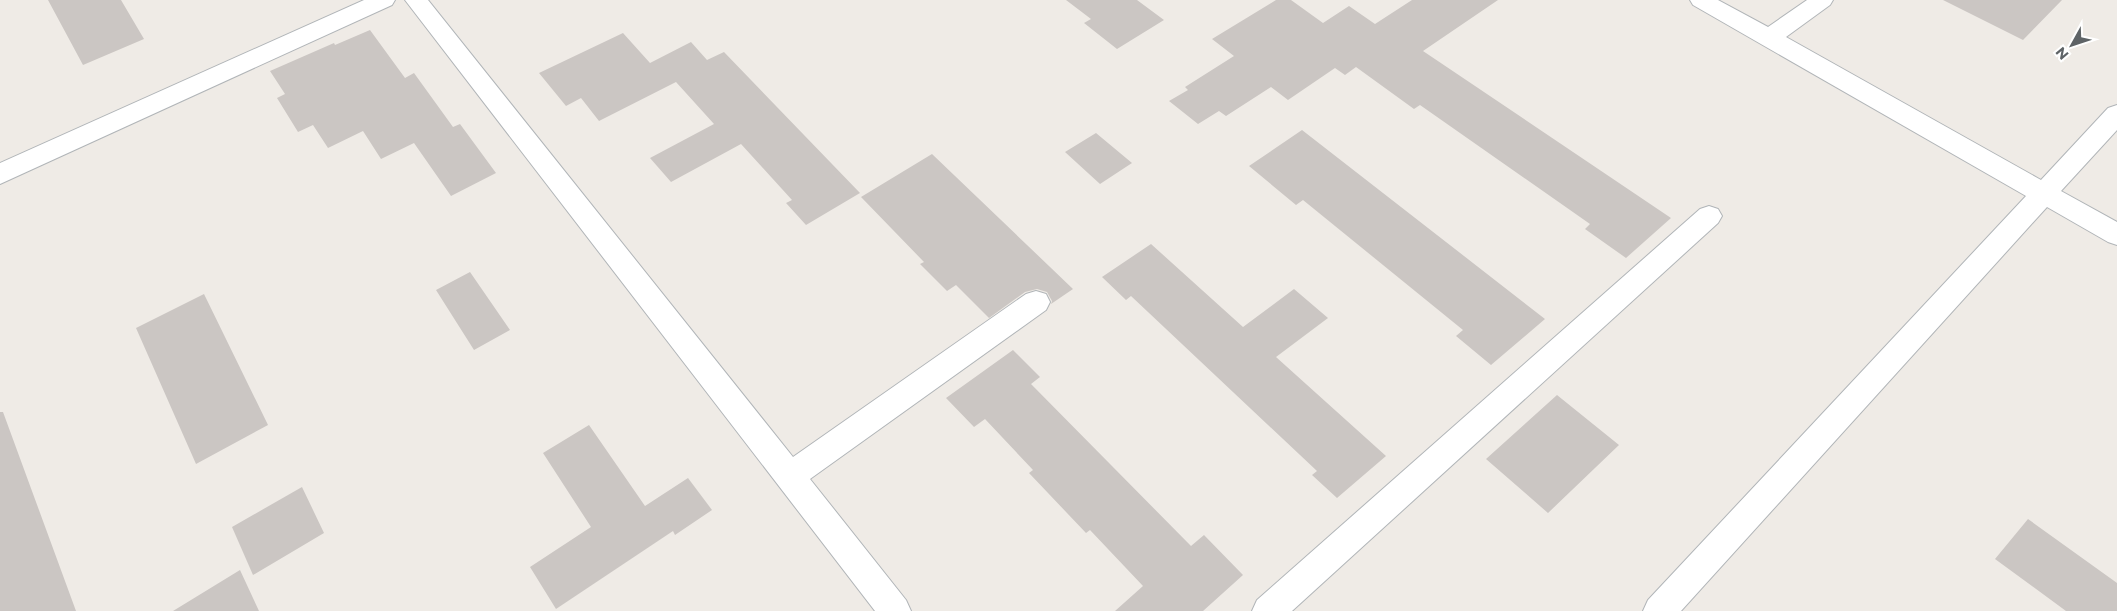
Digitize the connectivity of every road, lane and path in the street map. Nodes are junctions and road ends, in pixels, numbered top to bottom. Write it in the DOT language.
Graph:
graph roads {
  1 [pos="384,0"];
  2 [pos="416,0"];
  3 [pos="1701,0"];
  4 [pos="1822,0"];
  5 [pos="1769,38"];
  6 [pos="2117,114"];
  7 [pos="0,174"];
  8 [pos="2043,194"];
  9 [pos="1709,216"];
  10 [pos="2117,235"];
  11 [pos="1036,302"];
  12 [pos="790,476"];
  13 [pos="896,611"];
  14 [pos="1268,611"];
  15 [pos="1659,611"];
  1 -- 7 [label="street"];
  2 -- 12 [label="street"];
  3 -- 5 [label="street"];
  4 -- 5 [label="street"];
  5 -- 8 [label="street"];
  6 -- 8 [label="street"];
  8 -- 10 [label="street"];
  8 -- 15 [label="street"];
  9 -- 14 [label="street"];
  11 -- 12 [label="street"];
  12 -- 13 [label="street"];
}
